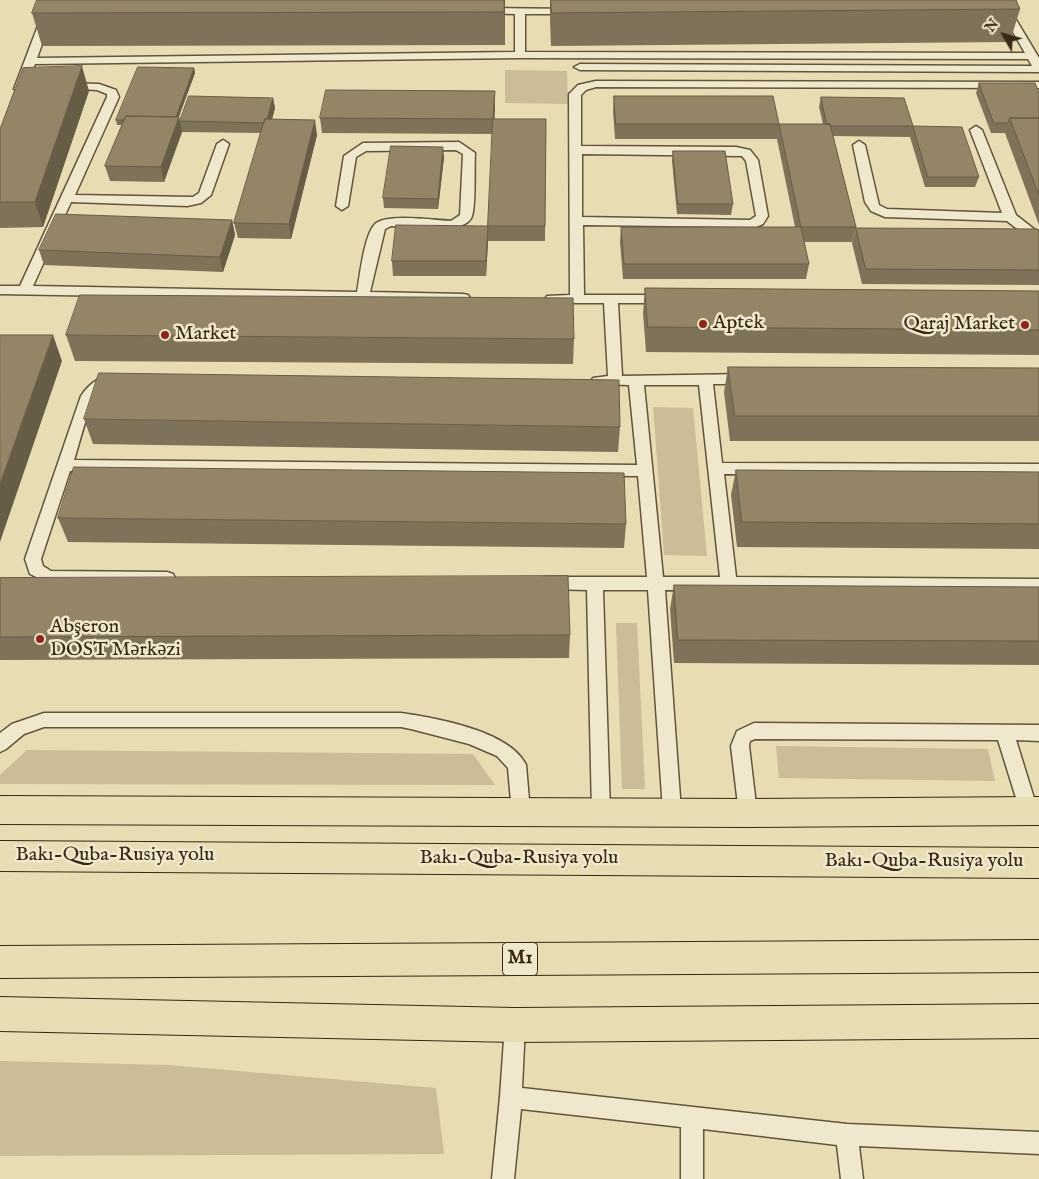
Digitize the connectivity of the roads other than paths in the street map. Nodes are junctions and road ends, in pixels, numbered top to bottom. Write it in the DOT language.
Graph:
graph roads {
  1 [pos="990,10"];
  2 [pos="472,11"];
  3 [pos="520,11"];
  4 [pos="579,11"];
  5 [pos="59,16"];
  6 [pos="520,55"];
  7 [pos="1032,56"];
  8 [pos="29,61"];
  9 [pos="580,67"];
  10 [pos="1039,68"];
  11 [pos="1039,85"];
  12 [pos="50,86"];
  13 [pos="15,104"];
  14 [pos="976,130"];
  15 [pos="223,144"];
  16 [pos="859,145"];
  17 [pos="575,150"];
  18 [pos="67,198"];
  19 [pos="342,206"];
  20 [pos="1010,218"];
  21 [pos="576,221"];
  22 [pos="1039,239"];
  23 [pos="0,290"];
  24 [pos="24,290"];
  25 [pos="362,296"];
  26 [pos="480,298"];
  27 [pos="538,299"];
  28 [pos="681,299"];
  29 [pos="577,300"];
  30 [pos="611,300"];
  31 [pos="123,379"];
  32 [pos="705,379"];
  33 [pos="764,379"];
  34 [pos="585,381"];
  35 [pos="615,381"];
  36 [pos="636,381"];
  37 [pos="65,465"];
  38 [pos="715,468"];
  39 [pos="1039,470"];
  40 [pos="645,471"];
  41 [pos="178,578"];
  42 [pos="536,583"];
  43 [pos="595,584"];
  44 [pos="656,584"];
  45 [pos="729,584"];
  46 [pos="1039,585"];
  47 [pos="1005,733"];
  48 [pos="1039,733"];
  49 [pos="0,744"];
  50 [pos="0,810"];
  51 [pos="672,811"];
  52 [pos="1034,811"];
  53 [pos="521,812"];
  54 [pos="601,812"];
  55 [pos="748,813"];
  56 [pos="0,856"];
  57 [pos="1039,863"];
  58 [pos="1039,956"];
  59 [pos="0,962"];
  60 [pos="0,1014"];
  61 [pos="1039,1021"];
  62 [pos="515,1024"];
  63 [pos="511,1098"];
  64 [pos="692,1117"];
  65 [pos="847,1135"];
  66 [pos="1039,1143"];
  67 [pos="503,1179"];
  68 [pos="692,1179"];
  69 [pos="852,1179"];
  1 -- 7 [label="lane"];
  2 -- 3 [label="lane"];
  3 -- 4 [label="lane"];
  3 -- 6 [label="lane"];
  5 -- 8 [label="lane"];
  6 -- 7 [label="lane"];
  6 -- 8 [label="lane"];
  7 -- 10 [label="lane"];
  8 -- 13 [label="lane"];
  9 -- 10 [label="lane"];
  11 -- 17 [label="lane"];
  12 -- 18 [label="lane"];
  14 -- 20 [label="lane"];
  15 -- 18 [label="lane"];
  16 -- 20 [label="lane"];
  17 -- 21 [label="lane"];
  17 -- 21 [label="lane"];
  18 -- 24 [label="lane"];
  19 -- 25 [label="lane"];
  20 -- 22 [label="lane"];
  21 -- 29 [label="lane"];
  23 -- 24 [label="lane"];
  24 -- 25 [label="lane"];
  25 -- 26 [label="lane"];
  27 -- 29 [label="lane"];
  28 -- 30 [label="lane"];
  29 -- 30 [label="lane"];
  30 -- 35 [label="lane"];
  31 -- 37 [label="lane"];
  32 -- 33 [label="lane"];
  32 -- 36 [label="lane"];
  32 -- 38 [label="lane"];
  34 -- 35 [label="lane"];
  35 -- 36 [label="lane"];
  36 -- 40 [label="lane"];
  37 -- 40 [label="lane"];
  37 -- 41 [label="lane"];
  38 -- 39 [label="lane"];
  38 -- 45 [label="lane"];
  40 -- 44 [label="lane"];
  42 -- 43 [label="lane"];
  43 -- 44 [label="lane"];
  43 -- 54 [label="lane"];
  44 -- 45 [label="lane"];
  44 -- 51 [label="lane"];
  45 -- 46 [label="lane"];
  47 -- 48 [label="lane"];
  47 -- 52 [label="lane"];
  47 -- 55 [label="lane"];
  49 -- 53 [label="lane"];
  50 -- 53 [label="highway"];
  51 -- 54 [label="highway"];
  51 -- 55 [label="highway"];
  52 -- 55 [label="highway"];
  53 -- 54 [label="highway"];
  56 -- 57 [label="highway, Bakı-Quba-Rusiya yolu"];
  58 -- 59 [label="highway, M1"];
  60 -- 62 [label="highway"];
  61 -- 62 [label="highway"];
  62 -- 63 [label="lane"];
  63 -- 64 [label="lane"];
  63 -- 67 [label="lane"];
  64 -- 65 [label="lane"];
  64 -- 68 [label="lane"];
  65 -- 66 [label="lane"];
  65 -- 69 [label="lane"];
}
